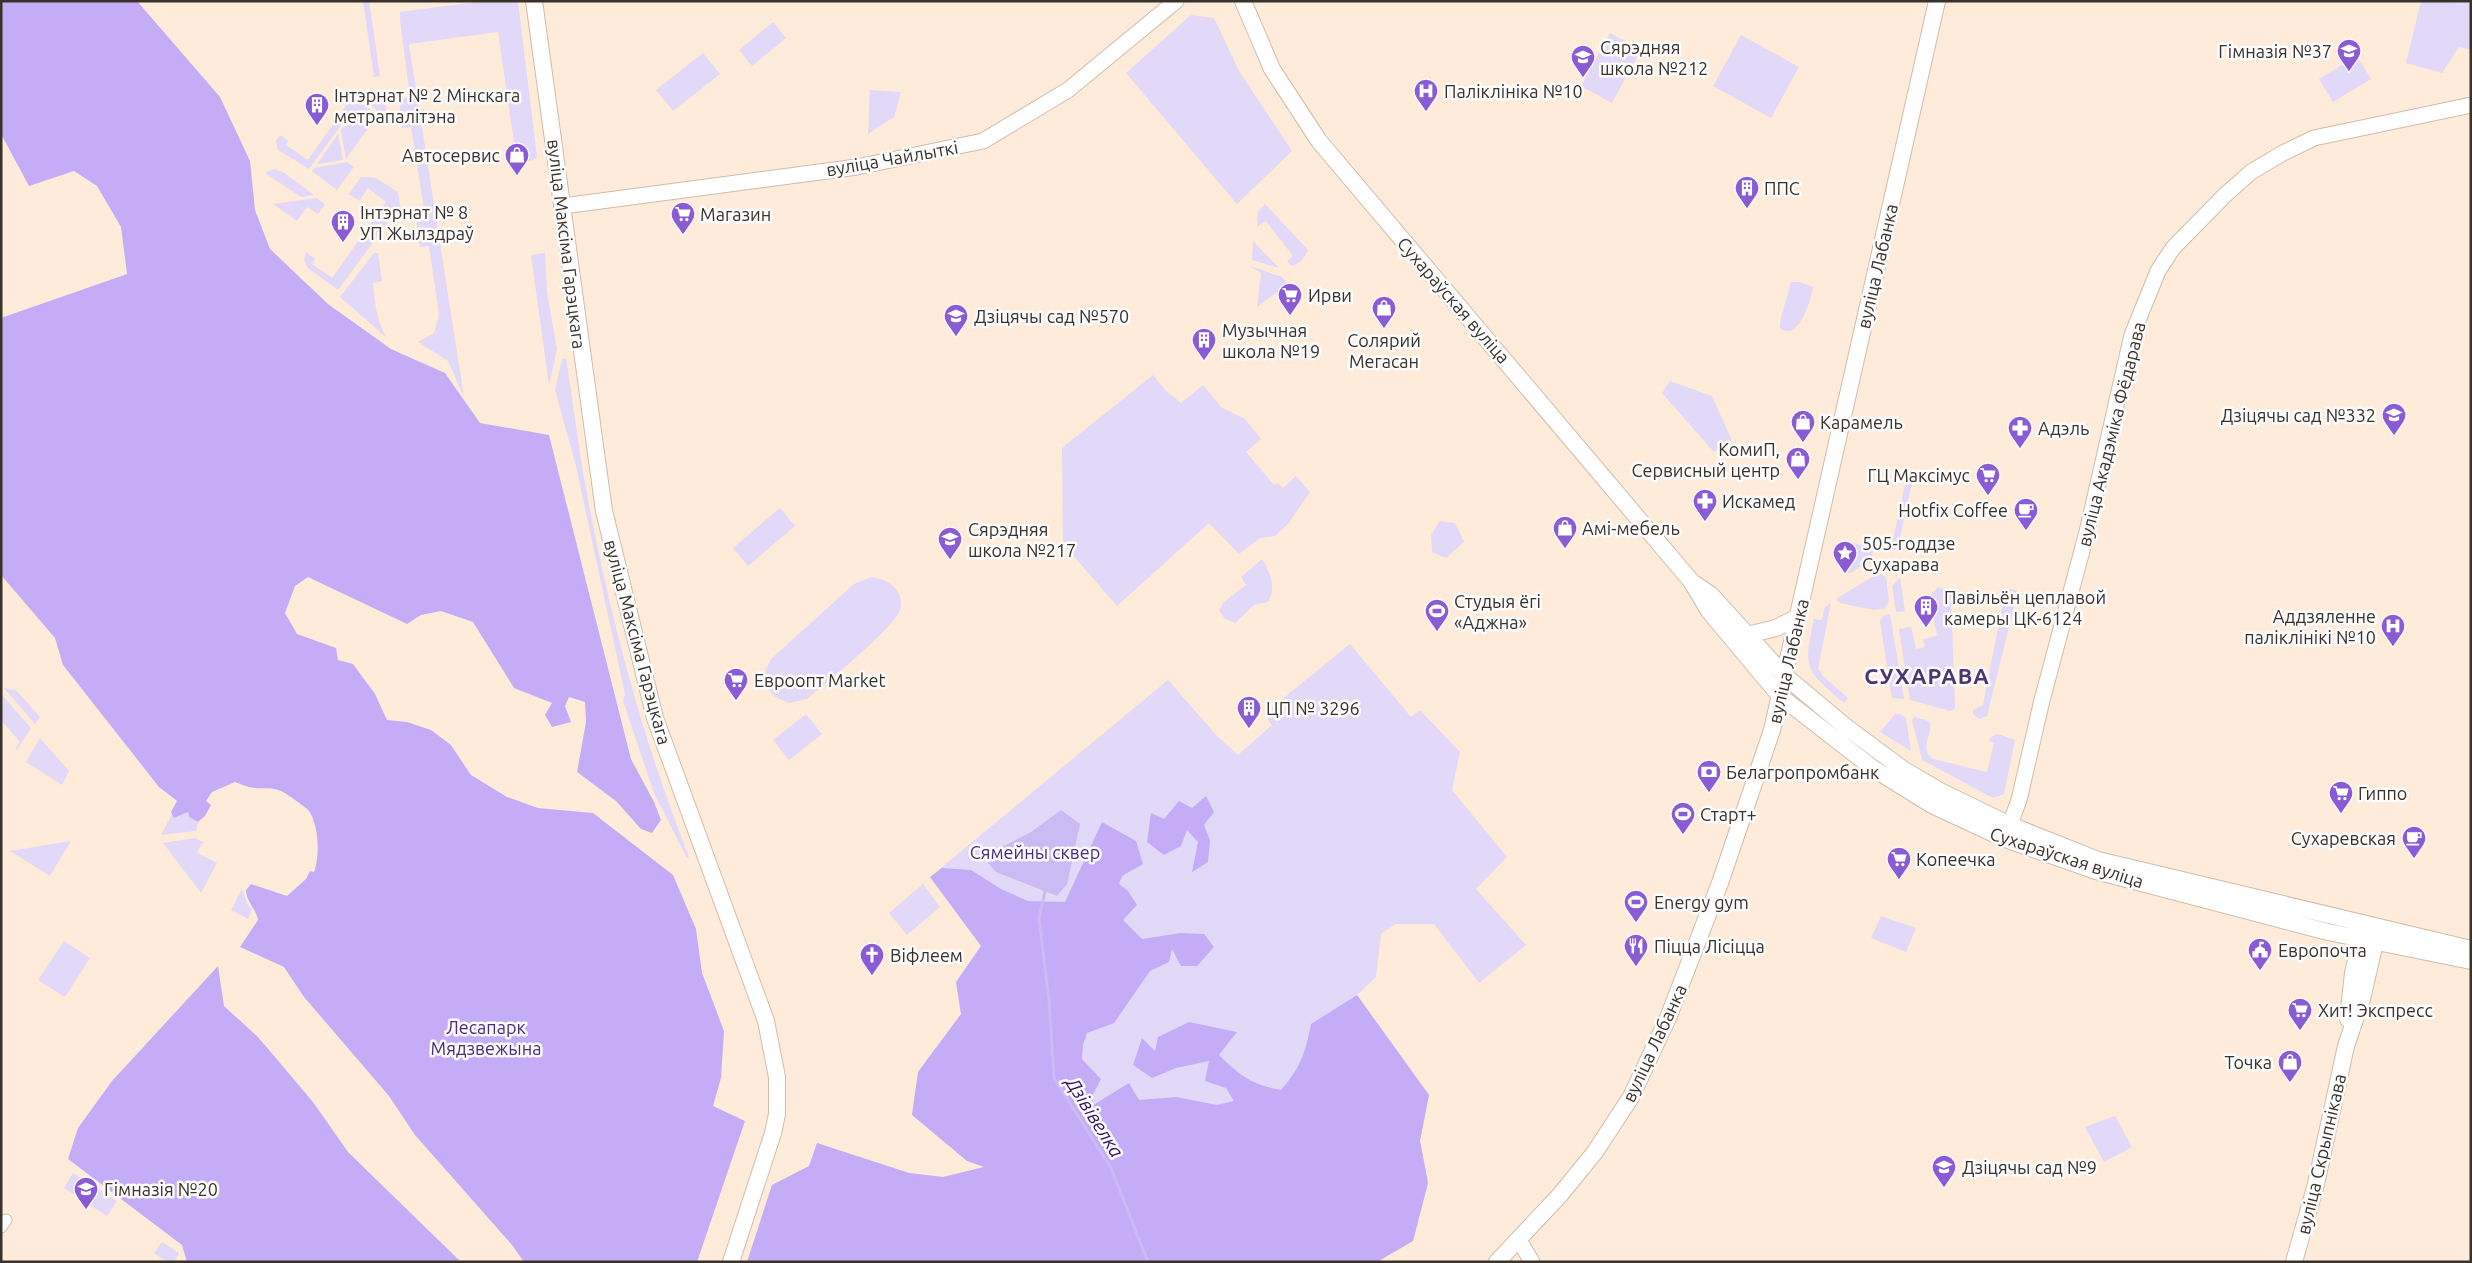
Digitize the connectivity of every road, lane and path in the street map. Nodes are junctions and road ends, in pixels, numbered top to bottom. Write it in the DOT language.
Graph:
graph roads {
  1 [pos="534,1"];
  2 [pos="1176,1"];
  3 [pos="1243,1"];
  4 [pos="1936,1"];
  5 [pos="2471,105"];
  6 [pos="563,206"];
  7 [pos="1691,581"];
  8 [pos="1798,617"];
  9 [pos="1747,635"];
  10 [pos="1785,676"];
  11 [pos="1780,696"];
  12 [pos="1811,720"];
  13 [pos="1772,730"];
  14 [pos="2008,832"];
  15 [pos="2371,925"];
  16 [pos="2368,942"];
  17 [pos="2471,949"];
  18 [pos="2471,961"];
  19 [pos="1519,1240"];
  20 [pos="731,1262"];
  21 [pos="1497,1262"];
  22 [pos="1532,1262"];
  23 [pos="2294,1262"];
  1 -- 6 [label="main road, вуліца Максіма Гарэцкага"];
  2 -- 6 [label="street, вуліца Чайлыткі"];
  3 -- 7 [label="main road, Сухараўская вуліца"];
  4 -- 8 [label="main road, вуліца Лабанка"];
  5 -- 14 [label="street, вуліца Акадэміка Фёдарава"];
  6 -- 20 [label="main road, вуліца Максіма Гарэцкага"];
  7 -- 9 [label="main road, Сухараўская вуліца"];
  7 -- 11 [label="main road, Сухараўская вуліца"];
  8 -- 9 [label="main road"];
  8 -- 10 [label="main road, вуліца Лабанка"];
  9 -- 10 [label="main road, Сухараўская вуліца"];
  10 -- 11 [label="main road, вуліца Лабанка"];
  10 -- 14 [label="main road, Сухараўская вуліца"];
  11 -- 12 [label="main road, Сухараўская вуліца"];
  11 -- 13 [label="main road, вуліца Лабанка"];
  12 -- 13 [label="main road"];
  12 -- 14 [label="main road, Сухараўская вуліца"];
  13 -- 19 [label="main road, вуліца Лабанка"];
  14 -- 15 [label="main road, Сухараўская вуліца"];
  14 -- 16 [label="main road, Сухараўская вуліца"];
  15 -- 16 [label="main road, вуліца Скрыпнікава"];
  15 -- 17 [label="main road, Сухараўская вуліца"];
  16 -- 18 [label="main road, Сухараўская вуліца"];
  16 -- 23 [label="main road, вуліца Скрыпнікава"];
  19 -- 21 [label="main road, вуліца Лабанка"];
  19 -- 22 [label="street"];
}
